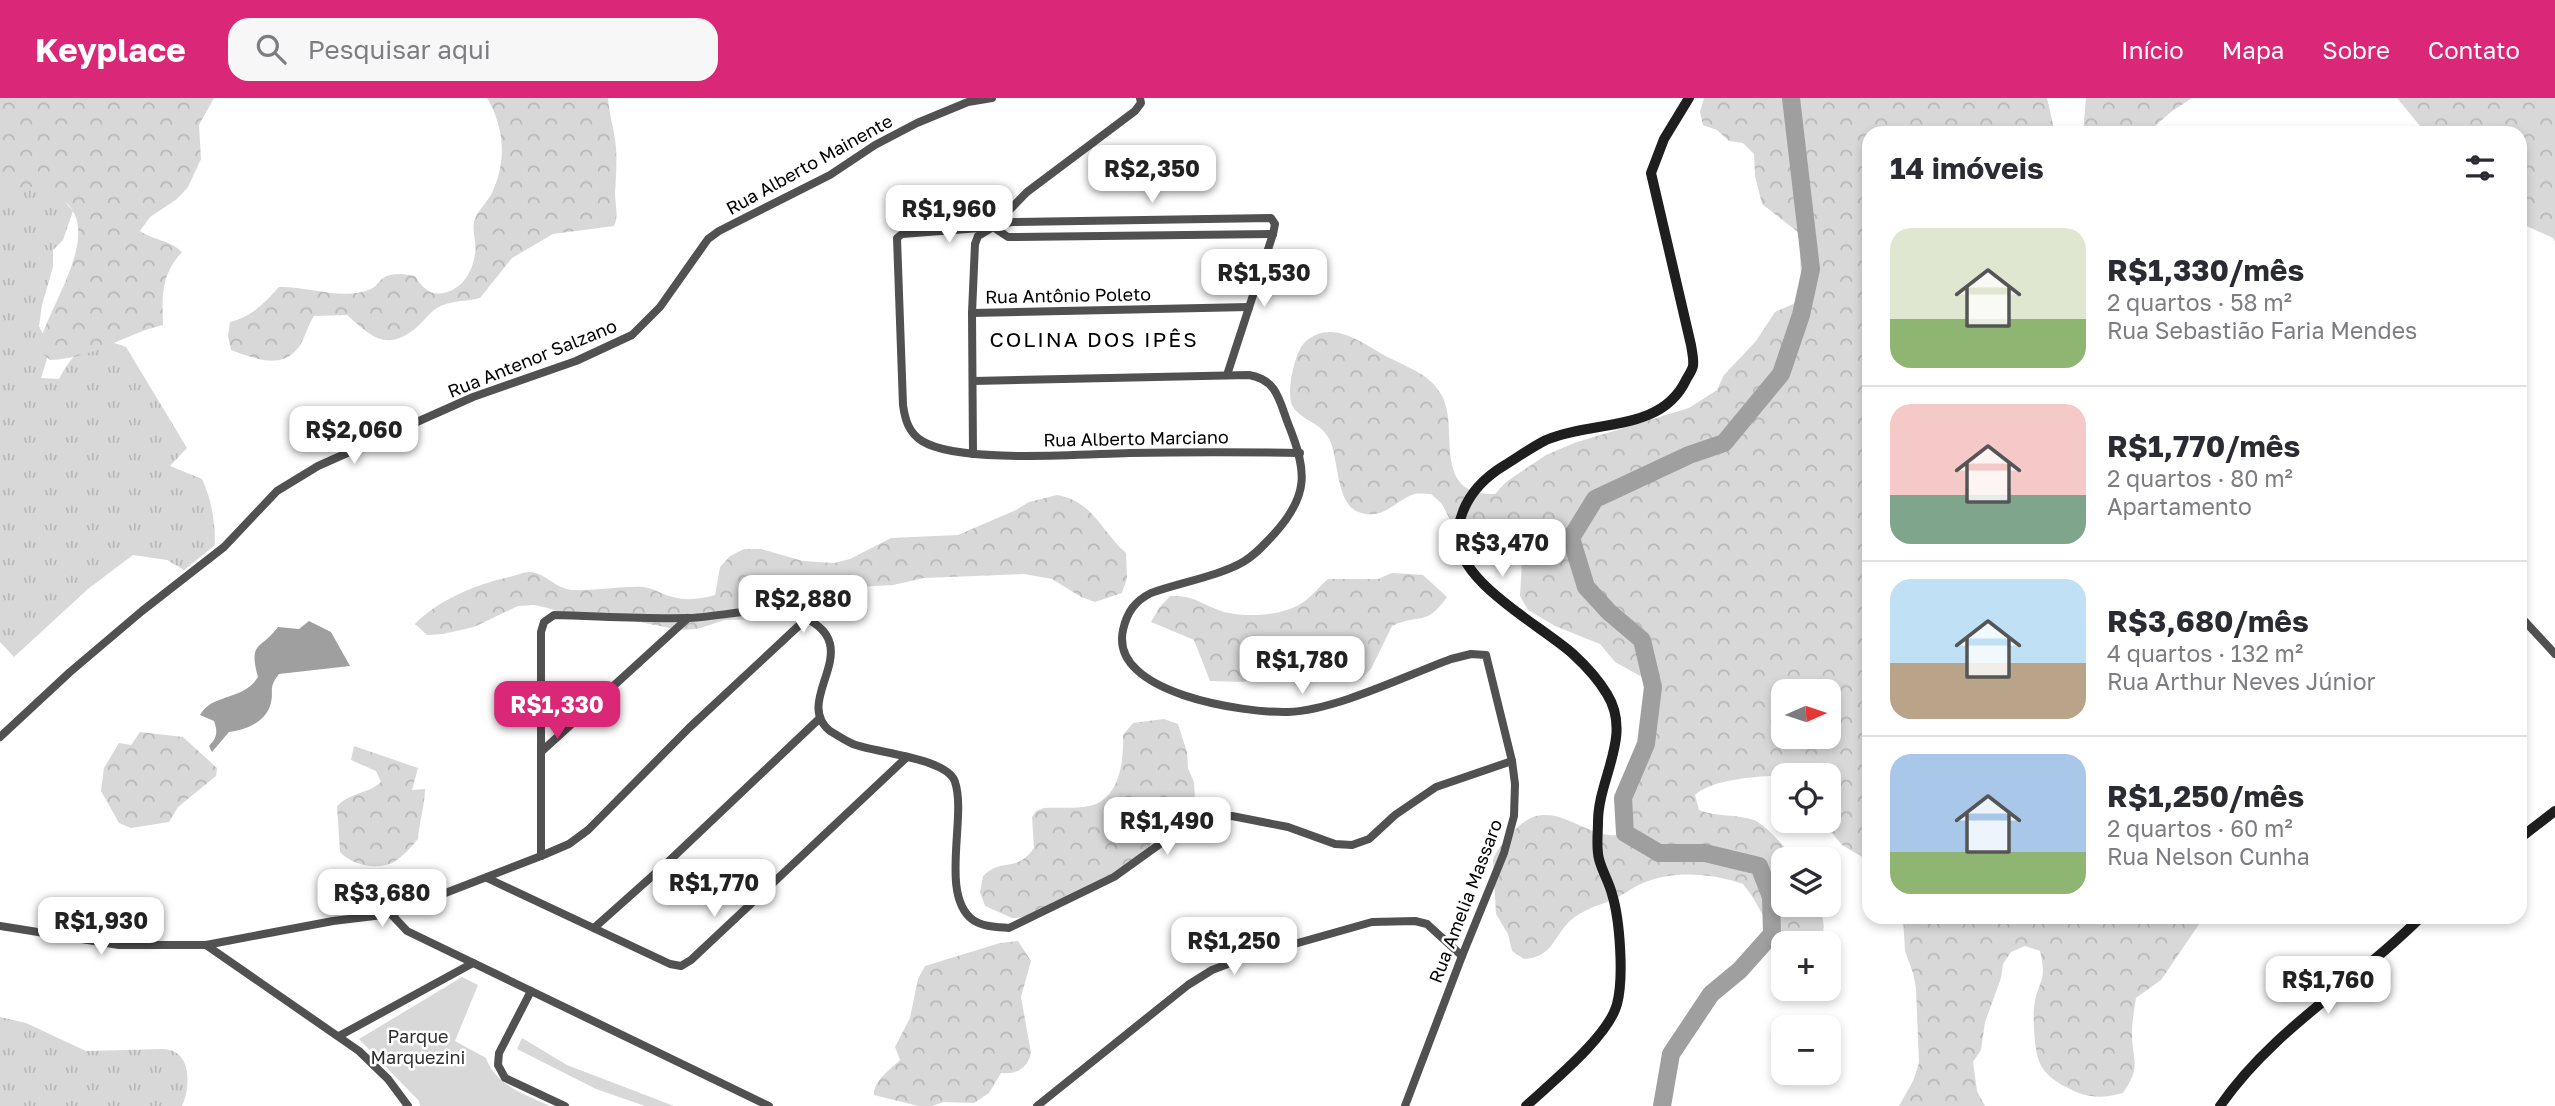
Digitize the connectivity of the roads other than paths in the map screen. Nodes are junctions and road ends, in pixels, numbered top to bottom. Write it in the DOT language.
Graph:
graph roads {
  1 [pos="992,98"];
  2 [pos="1140,98"];
  3 [pos="1689,98"];
  4 [pos="993,226"];
  5 [pos="719,231"];
  6 [pos="1273,234"];
  7 [pos="1249,307"];
  8 [pos="972,313"];
  9 [pos="1227,375"];
  10 [pos="973,381"];
  11 [pos="1300,453"];
  12 [pos="973,454"];
  13 [pos="688,618"];
  14 [pos="806,619"];
  15 [pos="2527,624"];
  16 [pos="2555,654"];
  17 [pos="820,718"];
  18 [pos="2,731"];
  19 [pos="542,751"];
  20 [pos="907,757"];
  21 [pos="1512,761"];
  22 [pos="2555,811"];
  23 [pos="2527,833"];
  24 [pos="541,856"];
  25 [pos="487,878"];
  26 [pos="391,914"];
  27 [pos="2414,924"];
  28 [pos="0,926"];
  29 [pos="594,928"];
  30 [pos="206,945"];
  31 [pos="1462,956"];
  32 [pos="473,963"];
  33 [pos="531,992"];
  34 [pos="339,1036"];
  35 [pos="408,1106"];
  36 [pos="565,1106"];
  37 [pos="769,1106"];
  38 [pos="1037,1106"];
  39 [pos="1405,1106"];
  40 [pos="1526,1106"];
  41 [pos="2220,1106"];
  1 -- 5 [label="street, Rua Alberto Mainente"];
  2 -- 4 [label="street"];
  3 -- 40 [label="street"];
  4 -- 6 [label="street"];
  4 -- 6 [label="street, Rua Alberto Marciano"];
  4 -- 8 [label="street"];
  4 -- 12 [label="street, Rua Alberto Marciano"];
  5 -- 18 [label="street, Rua Antenor Salzano"];
  6 -- 7 [label="street"];
  7 -- 8 [label="street, Rua Antônio Poleto"];
  7 -- 9 [label="street"];
  8 -- 10 [label="street"];
  9 -- 10 [label="street"];
  9 -- 11 [label="street"];
  10 -- 12 [label="street"];
  11 -- 12 [label="street, Rua Alberto Marciano"];
  11 -- 21 [label="street, Rua Amelia Massaro"];
  13 -- 14 [label="street"];
  13 -- 19 [label="street"];
  13 -- 19 [label="street"];
  14 -- 17 [label="street"];
  14 -- 24 [label="street"];
  15 -- 16 [label="street"];
  17 -- 20 [label="street"];
  17 -- 29 [label="street"];
  19 -- 24 [label="street"];
  20 -- 21 [label="street"];
  20 -- 29 [label="street"];
  21 -- 31 [label="street, Rua Amelia Massaro"];
  22 -- 23 [label="street"];
  24 -- 25 [label="street"];
  25 -- 26 [label="street"];
  25 -- 29 [label="street"];
  26 -- 30 [label="street"];
  26 -- 32 [label="street"];
  27 -- 41 [label="street"];
  28 -- 30 [label="street"];
  30 -- 34 [label="street"];
  31 -- 38 [label="street"];
  31 -- 39 [label="street, Rua Amelia Massaro"];
  32 -- 33 [label="street"];
  32 -- 34 [label="street"];
  33 -- 36 [label="street"];
  33 -- 37 [label="street"];
  34 -- 35 [label="street"];
}
